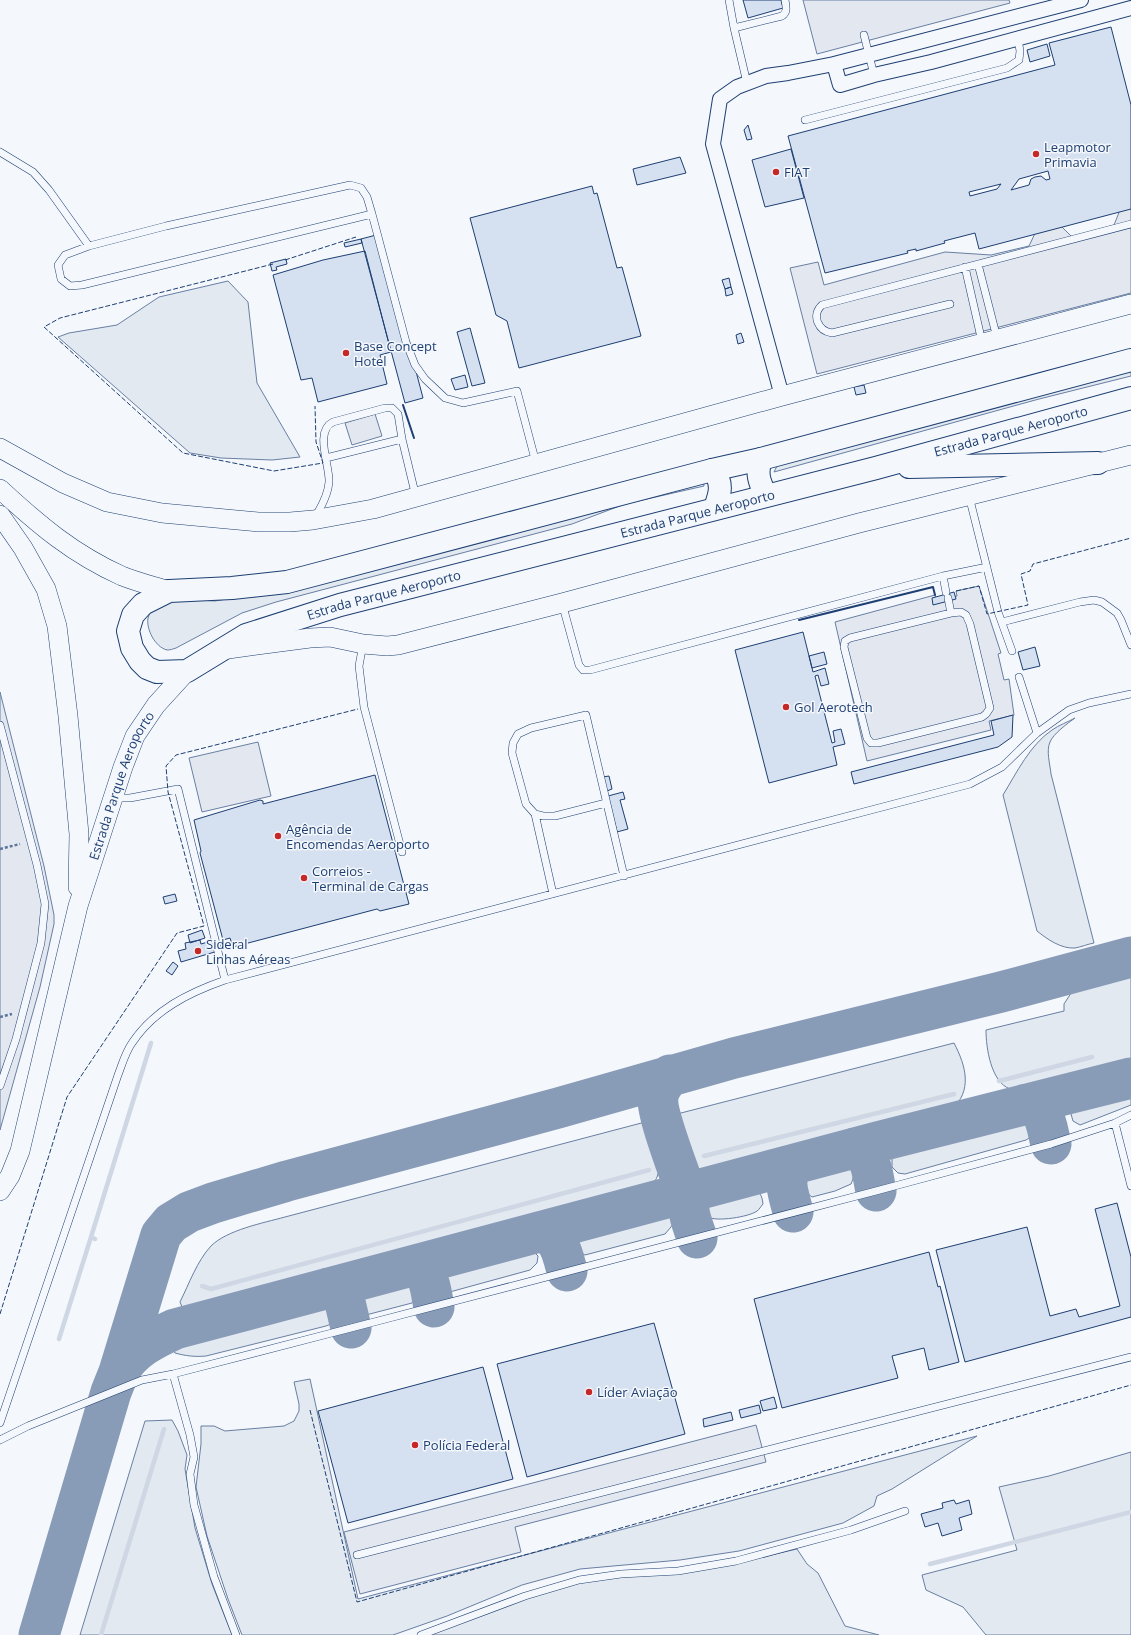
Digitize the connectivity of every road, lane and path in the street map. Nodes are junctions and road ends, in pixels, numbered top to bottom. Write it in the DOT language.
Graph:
graph roads {
  1 [pos="729,0"];
  2 [pos="785,0"];
  3 [pos="1081,0"];
  4 [pos="1131,8"];
  5 [pos="734,28"];
  6 [pos="864,35"];
  7 [pos="1018,39"];
  8 [pos="927,40"];
  9 [pos="868,55"];
  10 [pos="932,62"];
  11 [pos="834,64"];
  12 [pos="874,75"];
  13 [pos="748,83"];
  14 [pos="806,120"];
  15 [pos="0,152"];
  16 [pos="372,214"];
  17 [pos="1131,224"];
  18 [pos="89,246"];
  19 [pos="978,264"];
  20 [pos="965,267"];
  21 [pos="950,304"];
  22 [pos="1131,304"];
  23 [pos="989,340"];
  24 [pos="1131,360"];
  25 [pos="782,396"];
  26 [pos="1131,398"];
  27 [pos="402,439"];
  28 [pos="0,448"];
  29 [pos="1131,455"];
  30 [pos="326,458"];
  31 [pos="761,459"];
  32 [pos="536,463"];
  33 [pos="1098,463"];
  34 [pos="876,468"];
  35 [pos="712,470"];
  36 [pos="0,490"];
  37 [pos="766,495"];
  38 [pos="969,496"];
  39 [pos="416,497"];
  40 [pos="715,508"];
  41 [pos="0,515"];
  42 [pos="312,520"];
  43 [pos="987,567"];
  44 [pos="943,576"];
  45 [pos="169,591"];
  46 [pos="562,603"];
  47 [pos="951,613"];
  48 [pos="1002,622"];
  49 [pos="363,644"];
  50 [pos="1131,645"];
  51 [pos="220,650"];
  52 [pos="1012,651"];
  53 [pos="187,671"];
  54 [pos="1019,676"];
  55 [pos="1131,694"];
  56 [pos="0,725"];
  57 [pos="1037,733"];
  58 [pos="113,798"];
  59 [pos="606,803"];
  60 [pos="535,814"];
  61 [pos="30,841"];
  62 [pos="0,849"];
  63 [pos="402,852"];
  64 [pos="624,876"];
  65 [pos="553,894"];
  66 [pos="78,906"];
  67 [pos="225,980"];
  68 [pos="0,1086"];
  69 [pos="1131,1115"];
  70 [pos="1114,1123"];
  71 [pos="1131,1186"];
  72 [pos="0,1191"];
  73 [pos="1131,1357"];
  74 [pos="173,1374"];
  75 [pos="0,1423"];
  76 [pos="0,1440"];
  77 [pos="905,1511"];
  78 [pos="357,1555"];
  79 [pos="236,1635"];
  80 [pos="421,1635"];
  1 -- 5 [label="lane"];
  2 -- 5 [label="lane"];
  3 -- 8 [label="street"];
  4 -- 7 [label="street"];
  5 -- 13 [label="lane"];
  6 -- 9 [label="lane"];
  7 -- 10 [label="street"];
  7 -- 14 [label="lane"];
  8 -- 9 [label="street"];
  8 -- 10 [label="street"];
  9 -- 11 [label="street"];
  9 -- 12 [label="lane"];
  10 -- 12 [label="street"];
  11 -- 12 [label="street"];
  11 -- 13 [label="street"];
  13 -- 25 [label="street"];
  15 -- 18 [label="lane"];
  16 -- 18 [label="lane"];
  16 -- 18 [label="lane"];
  16 -- 32 [label="lane"];
  17 -- 19 [label="lane"];
  19 -- 20 [label="lane"];
  19 -- 23 [label="lane"];
  20 -- 21 [label="lane"];
  20 -- 23 [label="lane"];
  22 -- 23 [label="street"];
  23 -- 25 [label="street"];
  24 -- 31 [label="main road"];
  25 -- 32 [label="street"];
  26 -- 34 [label="main road, Estrada Parque Aeroporto"];
  27 -- 30 [label="lane"];
  27 -- 30 [label="lane"];
  27 -- 39 [label="lane"];
  28 -- 42 [label="street"];
  29 -- 33 [label="street"];
  30 -- 42 [label="lane"];
  31 -- 35 [label="main road"];
  31 -- 37 [label="main road"];
  32 -- 39 [label="street"];
  33 -- 34 [label="main road"];
  33 -- 38 [label="street"];
  34 -- 37 [label="main road, Estrada Parque Aeroporto"];
  35 -- 40 [label="main road"];
  35 -- 45 [label="main road"];
  36 -- 45 [label="street"];
  37 -- 40 [label="main road, Estrada Parque Aeroporto"];
  38 -- 43 [label="lane"];
  38 -- 46 [label="street"];
  39 -- 42 [label="street"];
  40 -- 51 [label="main road, Estrada Parque Aeroporto"];
  41 -- 66 [label="street"];
  43 -- 44 [label="lane"];
  43 -- 48 [label="lane"];
  44 -- 46 [label="lane"];
  44 -- 47 [label="lane"];
  45 -- 53 [label="main road"];
  46 -- 49 [label="street"];
  47 -- 47 [label="lane"];
  48 -- 50 [label="lane"];
  48 -- 52 [label="lane"];
  49 -- 51 [label="street"];
  49 -- 63 [label="lane"];
  51 -- 53 [label="main road, Estrada Parque Aeroporto"];
  53 -- 58 [label="street, Estrada Parque Aeroporto"];
  54 -- 57 [label="lane"];
  55 -- 57 [label="lane"];
  56 -- 61 [label="lane"];
  57 -- 64 [label="lane"];
  58 -- 66 [label="street, Estrada Parque Aeroporto"];
  58 -- 67 [label="lane"];
  59 -- 60 [label="lane"];
  59 -- 60 [label="lane"];
  59 -- 64 [label="lane"];
  60 -- 65 [label="lane"];
  61 -- 62 [label="path"];
  61 -- 68 [label="lane"];
  64 -- 65 [label="lane"];
  65 -- 67 [label="lane"];
  66 -- 72 [label="street, Estrada Parque Aeroporto"];
  67 -- 75 [label="lane"];
  69 -- 70 [label="lane"];
  70 -- 71 [label="lane"];
  70 -- 74 [label="lane"];
  73 -- 78 [label="lane"];
  74 -- 76 [label="lane"];
  74 -- 79 [label="lane"];
  77 -- 80 [label="lane"];
}
